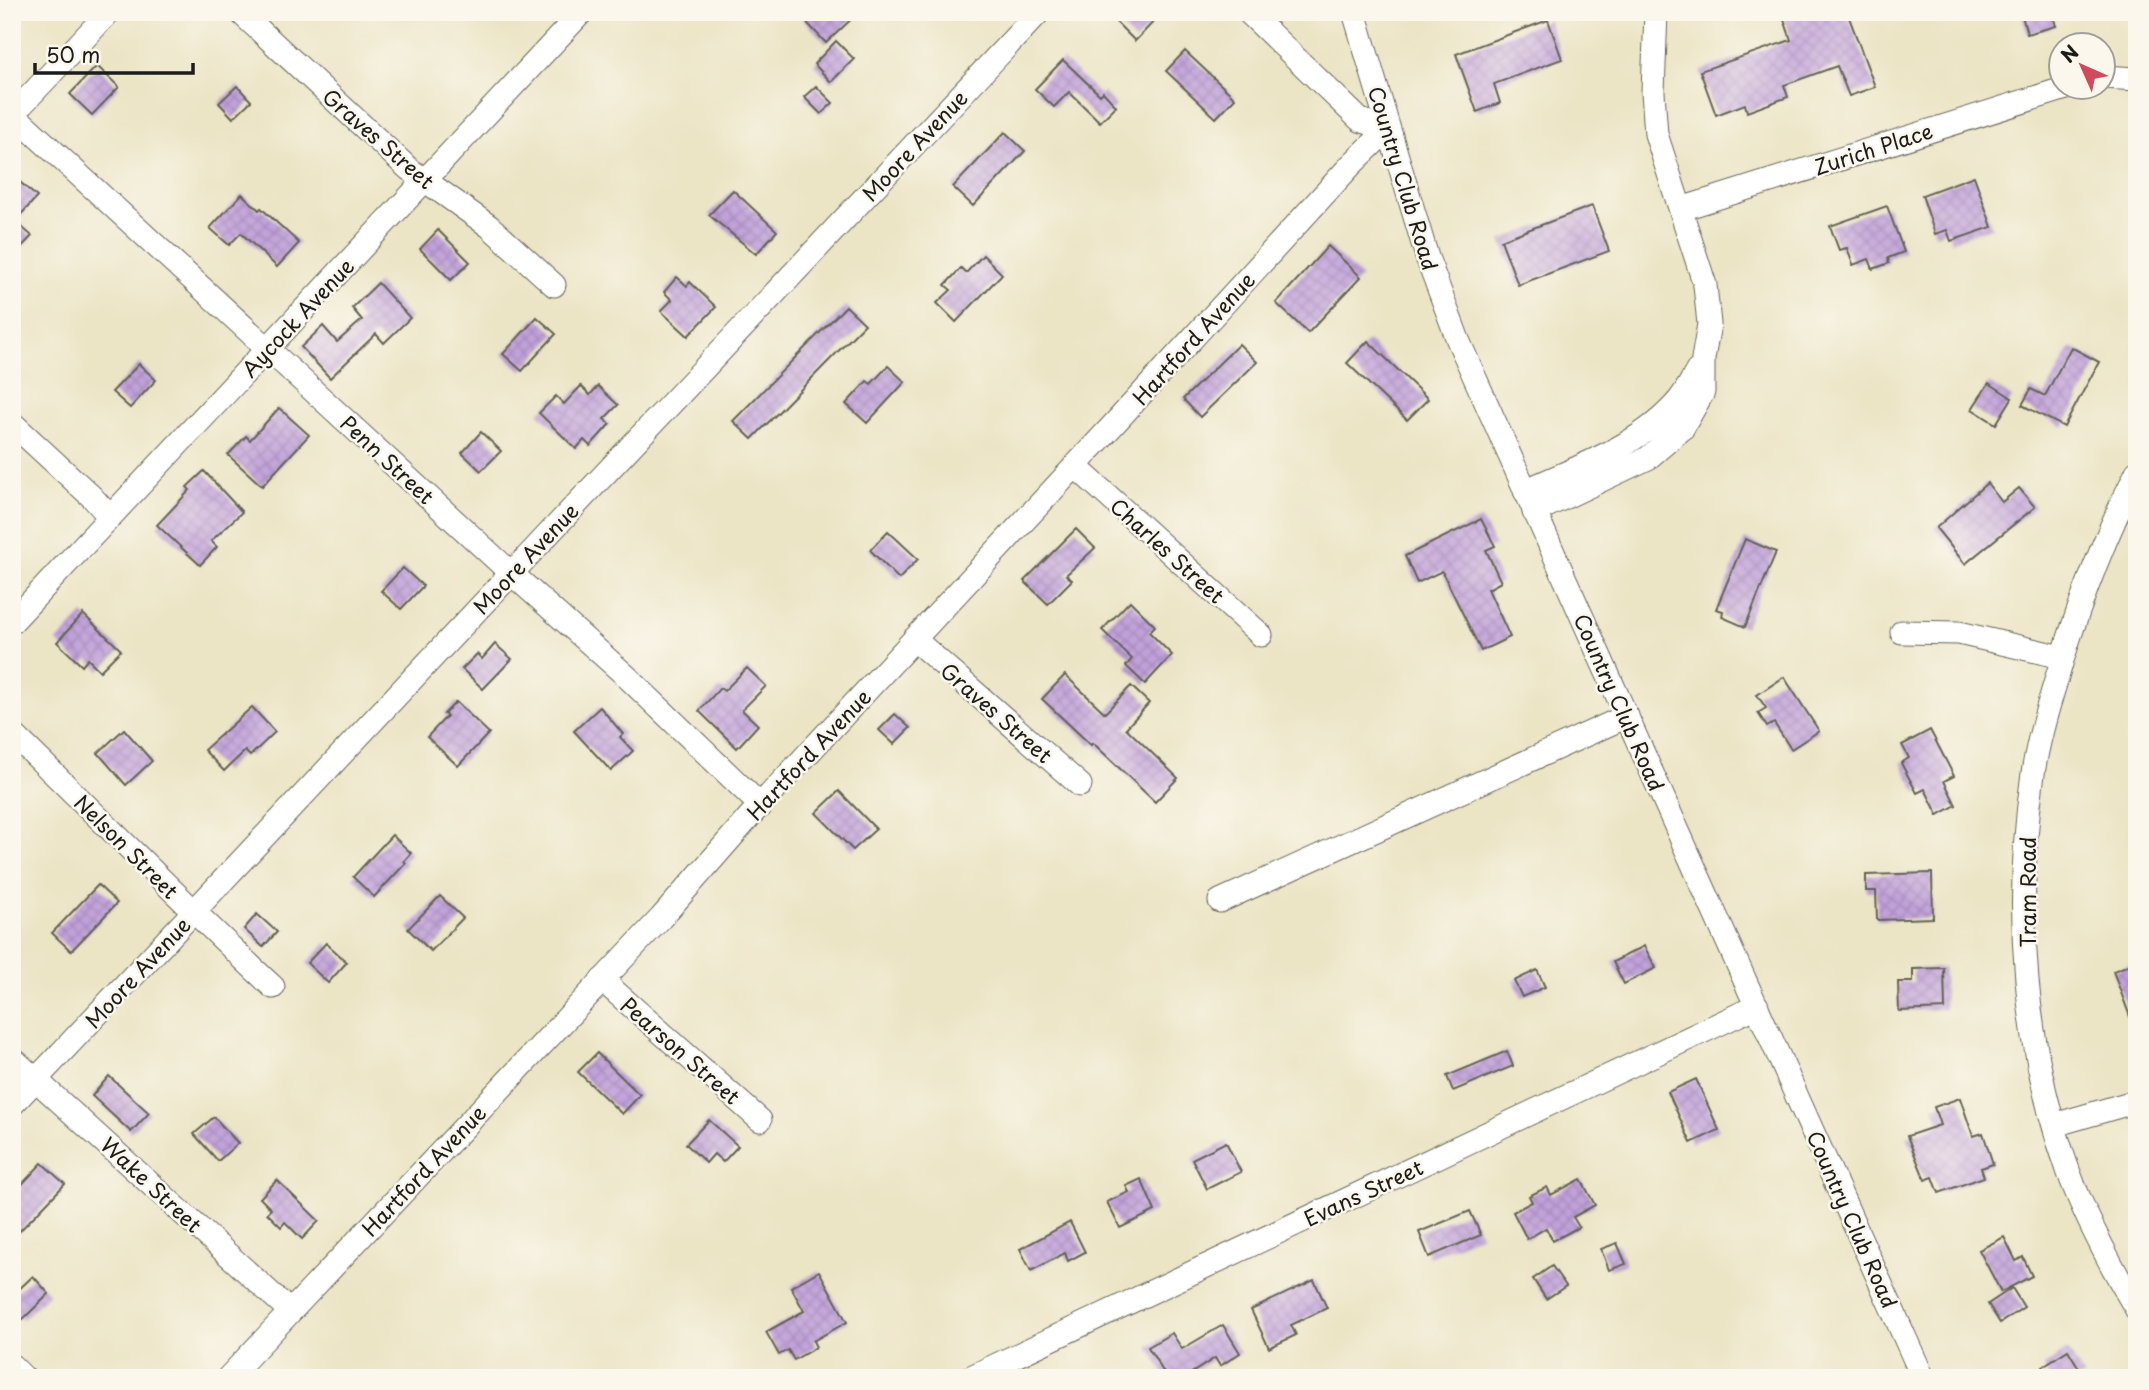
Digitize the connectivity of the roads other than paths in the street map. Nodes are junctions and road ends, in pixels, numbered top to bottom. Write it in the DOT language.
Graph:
graph roads {
  1 [pos="109,12"];
  2 [pos="240,12"];
  3 [pos="582,12"];
  4 [pos="1039,12"];
  5 [pos="1248,12"];
  6 [pos="1354,12"];
  7 [pos="1656,12"];
  8 [pos="2118,78"];
  9 [pos="2137,79"];
  10 [pos="2048,94"];
  11 [pos="13,114"];
  12 [pos="1388,129"];
  13 [pos="424,181"];
  14 [pos="1681,209"];
  15 [pos="554,285"];
  16 [pos="267,348"];
  17 [pos="12,423"];
  18 [pos="1075,466"];
  19 [pos="2137,472"];
  20 [pos="1529,501"];
  21 [pos="110,517"];
  22 [pos="511,573"];
  23 [pos="12,622"];
  24 [pos="1902,632"];
  25 [pos="1261,635"];
  26 [pos="914,639"];
  27 [pos="2062,657"];
  28 [pos="1627,716"];
  29 [pos="12,733"];
  30 [pos="1080,785"];
  31 [pos="761,806"];
  32 [pos="1220,901"];
  33 [pos="193,912"];
  34 [pos="601,980"];
  35 [pos="273,986"];
  36 [pos="1757,1006"];
  37 [pos="12,1058"];
  38 [pos="36,1079"];
  39 [pos="2137,1101"];
  40 [pos="12,1105"];
  41 [pos="760,1120"];
  42 [pos="2054,1125"];
  43 [pos="2137,1310"];
  44 [pos="290,1311"];
  45 [pos="12,1366"];
  46 [pos="1011,1369"];
  47 [pos="24,1378"];
  48 [pos="228,1378"];
  49 [pos="969,1378"];
  50 [pos="1923,1378"];
  1 -- 11 [label="street"];
  2 -- 13 [label="street, Graves Street"];
  3 -- 13 [label="street, Aycock Avenue"];
  4 -- 22 [label="street, Moore Avenue"];
  5 -- 12 [label="street"];
  6 -- 12 [label="street, Country Club Road"];
  7 -- 14 [label="street"];
  8 -- 9 [label="street"];
  10 -- 14 [label="street, Zurich Place"];
  11 -- 16 [label="street, Penn Street"];
  12 -- 18 [label="street, Hartford Avenue"];
  12 -- 20 [label="street, Country Club Road"];
  13 -- 15 [label="street, Graves Street"];
  13 -- 16 [label="street, Aycock Avenue"];
  14 -- 20 [label="street"];
  16 -- 21 [label="street, Aycock Avenue"];
  16 -- 22 [label="street, Penn Street"];
  17 -- 21 [label="street"];
  18 -- 25 [label="street, Charles Street"];
  18 -- 26 [label="street, Hartford Avenue"];
  19 -- 27 [label="street, Tram Road"];
  20 -- 28 [label="street, Country Club Road"];
  21 -- 23 [label="street, Aycock Avenue"];
  22 -- 31 [label="street, Penn Street"];
  22 -- 33 [label="street, Moore Avenue"];
  24 -- 27 [label="street"];
  26 -- 30 [label="street, Graves Street"];
  26 -- 31 [label="street, Hartford Avenue"];
  27 -- 42 [label="street, Tram Road"];
  28 -- 32 [label="street"];
  28 -- 36 [label="street, Country Club Road"];
  29 -- 33 [label="street, Nelson Street"];
  31 -- 34 [label="street, Hartford Avenue"];
  33 -- 35 [label="street, Nelson Street"];
  33 -- 38 [label="street, Moore Avenue"];
  34 -- 41 [label="street, Pearson Street"];
  34 -- 44 [label="street, Hartford Avenue"];
  36 -- 46 [label="street, Evans Street"];
  36 -- 50 [label="street, Country Club Road"];
  37 -- 38 [label="street, Wake Street"];
  38 -- 40 [label="street, Moore Avenue"];
  38 -- 44 [label="street, Wake Street"];
  39 -- 42 [label="street"];
  42 -- 43 [label="street, Tram Road"];
  44 -- 48 [label="street, Hartford Avenue"];
  45 -- 47 [label="street"];
  46 -- 49 [label="street, Evans Street"];
}
